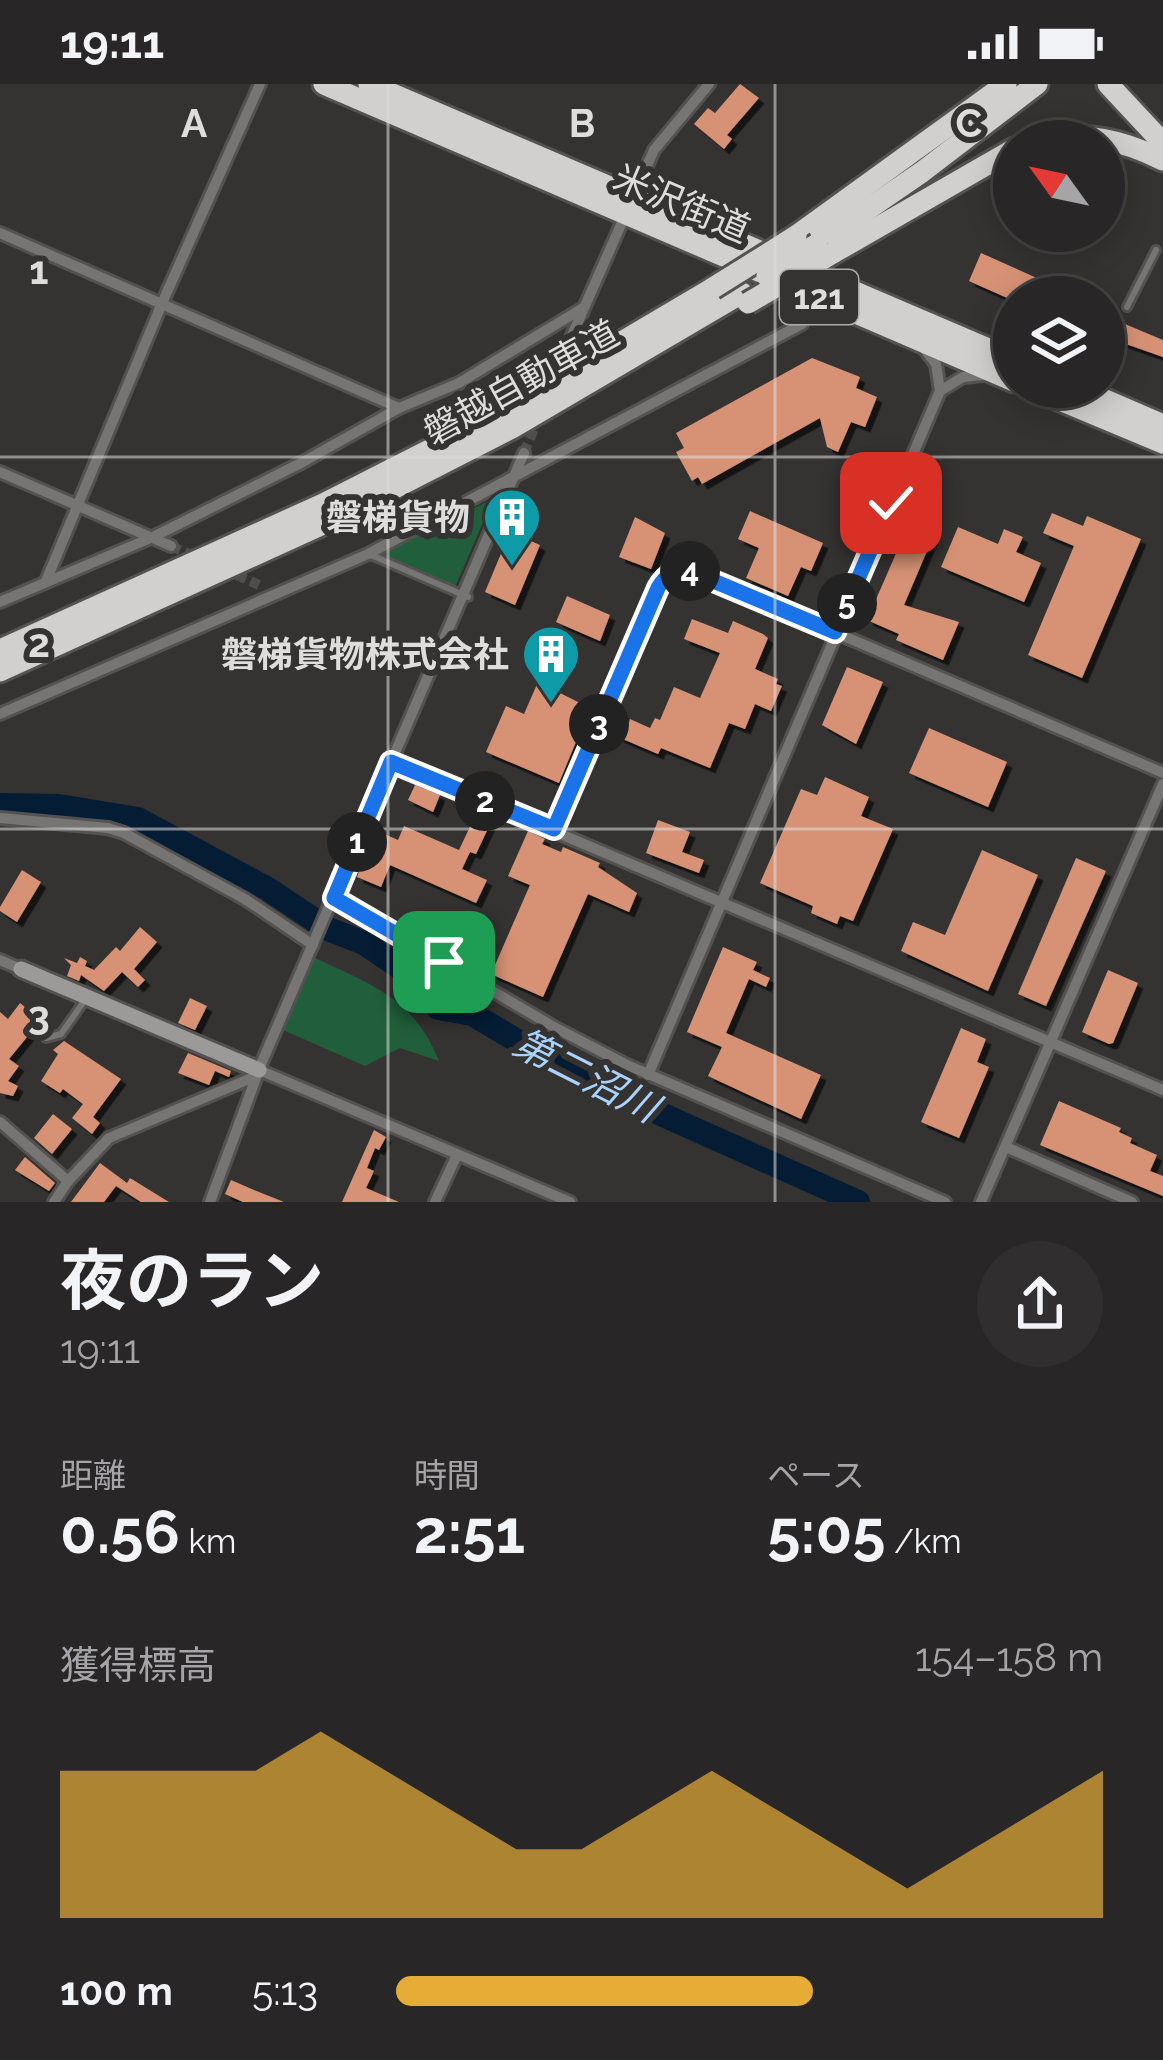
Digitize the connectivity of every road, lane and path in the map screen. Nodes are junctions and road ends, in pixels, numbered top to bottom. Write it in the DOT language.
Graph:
graph roads {
  1 [pos="260,84"];
  2 [pos="324,84"];
  3 [pos="369,84"];
  4 [pos="710,84"];
  5 [pos="995,84"];
  6 [pos="1006,84"];
  7 [pos="1037,84"];
  8 [pos="1108,84"];
  9 [pos="1123,84"];
  10 [pos="1163,126"];
  11 [pos="930,142"];
  12 [pos="1163,142"];
  13 [pos="1125,146"];
  14 [pos="993,159"];
  15 [pos="1163,160"];
  16 [pos="628,204"];
  17 [pos="0,233"];
  18 [pos="815,244"];
  19 [pos="1156,250"];
  20 [pos="163,301"];
  21 [pos="830,302"];
  22 [pos="583,308"];
  23 [pos="1127,308"];
  24 [pos="802,324"];
  25 [pos="569,342"];
  26 [pos="993,352"];
  27 [pos="993,374"];
  28 [pos="993,379"];
  29 [pos="940,391"];
  30 [pos="1125,400"];
  31 [pos="399,408"];
  32 [pos="1079,408"];
  33 [pos="1124,408"];
  34 [pos="1163,414"];
  35 [pos="1163,425"];
  36 [pos="1163,443"];
  37 [pos="524,453"];
  38 [pos="0,472"];
  39 [pos="514,478"];
  40 [pos="79,506"];
  41 [pos="153,537"];
  42 [pos="171,546"];
  43 [pos="368,554"];
  44 [pos="46,581"];
  45 [pos="259,585"];
  46 [pos="276,594"];
  47 [pos="466,596"];
  48 [pos="0,602"];
  49 [pos="835,632"];
  50 [pos="0,650"];
  51 [pos="0,671"];
  52 [pos="0,714"];
  53 [pos="391,762"];
  54 [pos="1163,773"];
  55 [pos="1163,784"];
  56 [pos="0,818"];
  57 [pos="554,829"];
  58 [pos="334,898"];
  59 [pos="721,900"];
  60 [pos="314,942"];
  61 [pos="0,960"];
  62 [pos="21,969"];
  63 [pos="87,997"];
  64 [pos="46,1039"];
  65 [pos="1049,1042"];
  66 [pos="257,1073"];
  67 [pos="647,1075"];
  68 [pos="1163,1090"];
  69 [pos="0,1122"];
  70 [pos="1006,1147"];
  71 [pos="457,1155"];
  72 [pos="68,1181"];
  73 [pos="54,1202"];
  74 [pos="210,1202"];
  75 [pos="435,1202"];
  76 [pos="570,1202"];
  77 [pos="945,1202"];
  78 [pos="981,1202"];
  79 [pos="1132,1202"];
  1 -- 20 [label="street"];
  2 -- 16 [label="highway, 米沢街道 / 121"];
  3 -- 16 [label="highway, 米沢街道 / 121"];
  4 -- 16 [label="street"];
  5 -- 11 [label="highway"];
  6 -- 11 [label="highway, 磐越自動車道"];
  7 -- 18 [label="highway, 磐越自動車道"];
  8 -- 12 [label="highway"];
  9 -- 10 [label="highway"];
  11 -- 18 [label="highway, 磐越自動車道"];
  13 -- 15 [label="highway"];
  14 -- 18 [label="highway"];
  16 -- 21 [label="highway, 米沢街道 / 121"];
  16 -- 22 [label="street"];
  16 -- 26 [label="highway, 米沢街道 / 121"];
  17 -- 20 [label="street"];
  18 -- 50 [label="highway, 磐越自動車道, bridge"];
  18 -- 51 [label="highway, 磐越自動車道, bridge"];
  19 -- 23 [label="lane"];
  20 -- 31 [label="street"];
  20 -- 40 [label="street"];
  21 -- 27 [label="highway, 米沢街道 / 121"];
  21 -- 29 [label="street"];
  22 -- 25 [label="street"];
  22 -- 31 [label="street"];
  24 -- 39 [label="street"];
  28 -- 29 [label="street"];
  29 -- 49 [label="street"];
  30 -- 34 [label="highway"];
  31 -- 41 [label="street"];
  32 -- 36 [label="highway"];
  33 -- 35 [label="highway"];
  37 -- 39 [label="street"];
  38 -- 40 [label="street"];
  39 -- 43 [label="street"];
  39 -- 47 [label="street"];
  40 -- 41 [label="street"];
  40 -- 44 [label="street"];
  41 -- 42 [label="street"];
  41 -- 44 [label="street"];
  43 -- 46 [label="street"];
  43 -- 47 [label="lane"];
  44 -- 48 [label="street"];
  45 -- 46 [label="street"];
  46 -- 52 [label="street"];
  47 -- 53 [label="street"];
  49 -- 54 [label="street"];
  49 -- 57 [label="street"];
  49 -- 59 [label="street"];
  53 -- 57 [label="street"];
  53 -- 58 [label="street"];
  55 -- 65 [label="street"];
  56 -- 60 [label="street"];
  57 -- 59 [label="street"];
  58 -- 60 [label="street"];
  58 -- 67 [label="street"];
  59 -- 65 [label="street"];
  59 -- 67 [label="street"];
  60 -- 66 [label="street"];
  61 -- 62 [label="street"];
  62 -- 63 [label="street"];
  63 -- 64 [label="lane"];
  63 -- 66 [label="street"];
  65 -- 68 [label="street"];
  65 -- 70 [label="street"];
  66 -- 71 [label="street"];
  66 -- 72 [label="street"];
  66 -- 74 [label="street"];
  67 -- 77 [label="street"];
  69 -- 72 [label="street"];
  70 -- 78 [label="street"];
  70 -- 79 [label="street"];
  71 -- 75 [label="street"];
  71 -- 76 [label="street"];
  72 -- 73 [label="street"];
}
